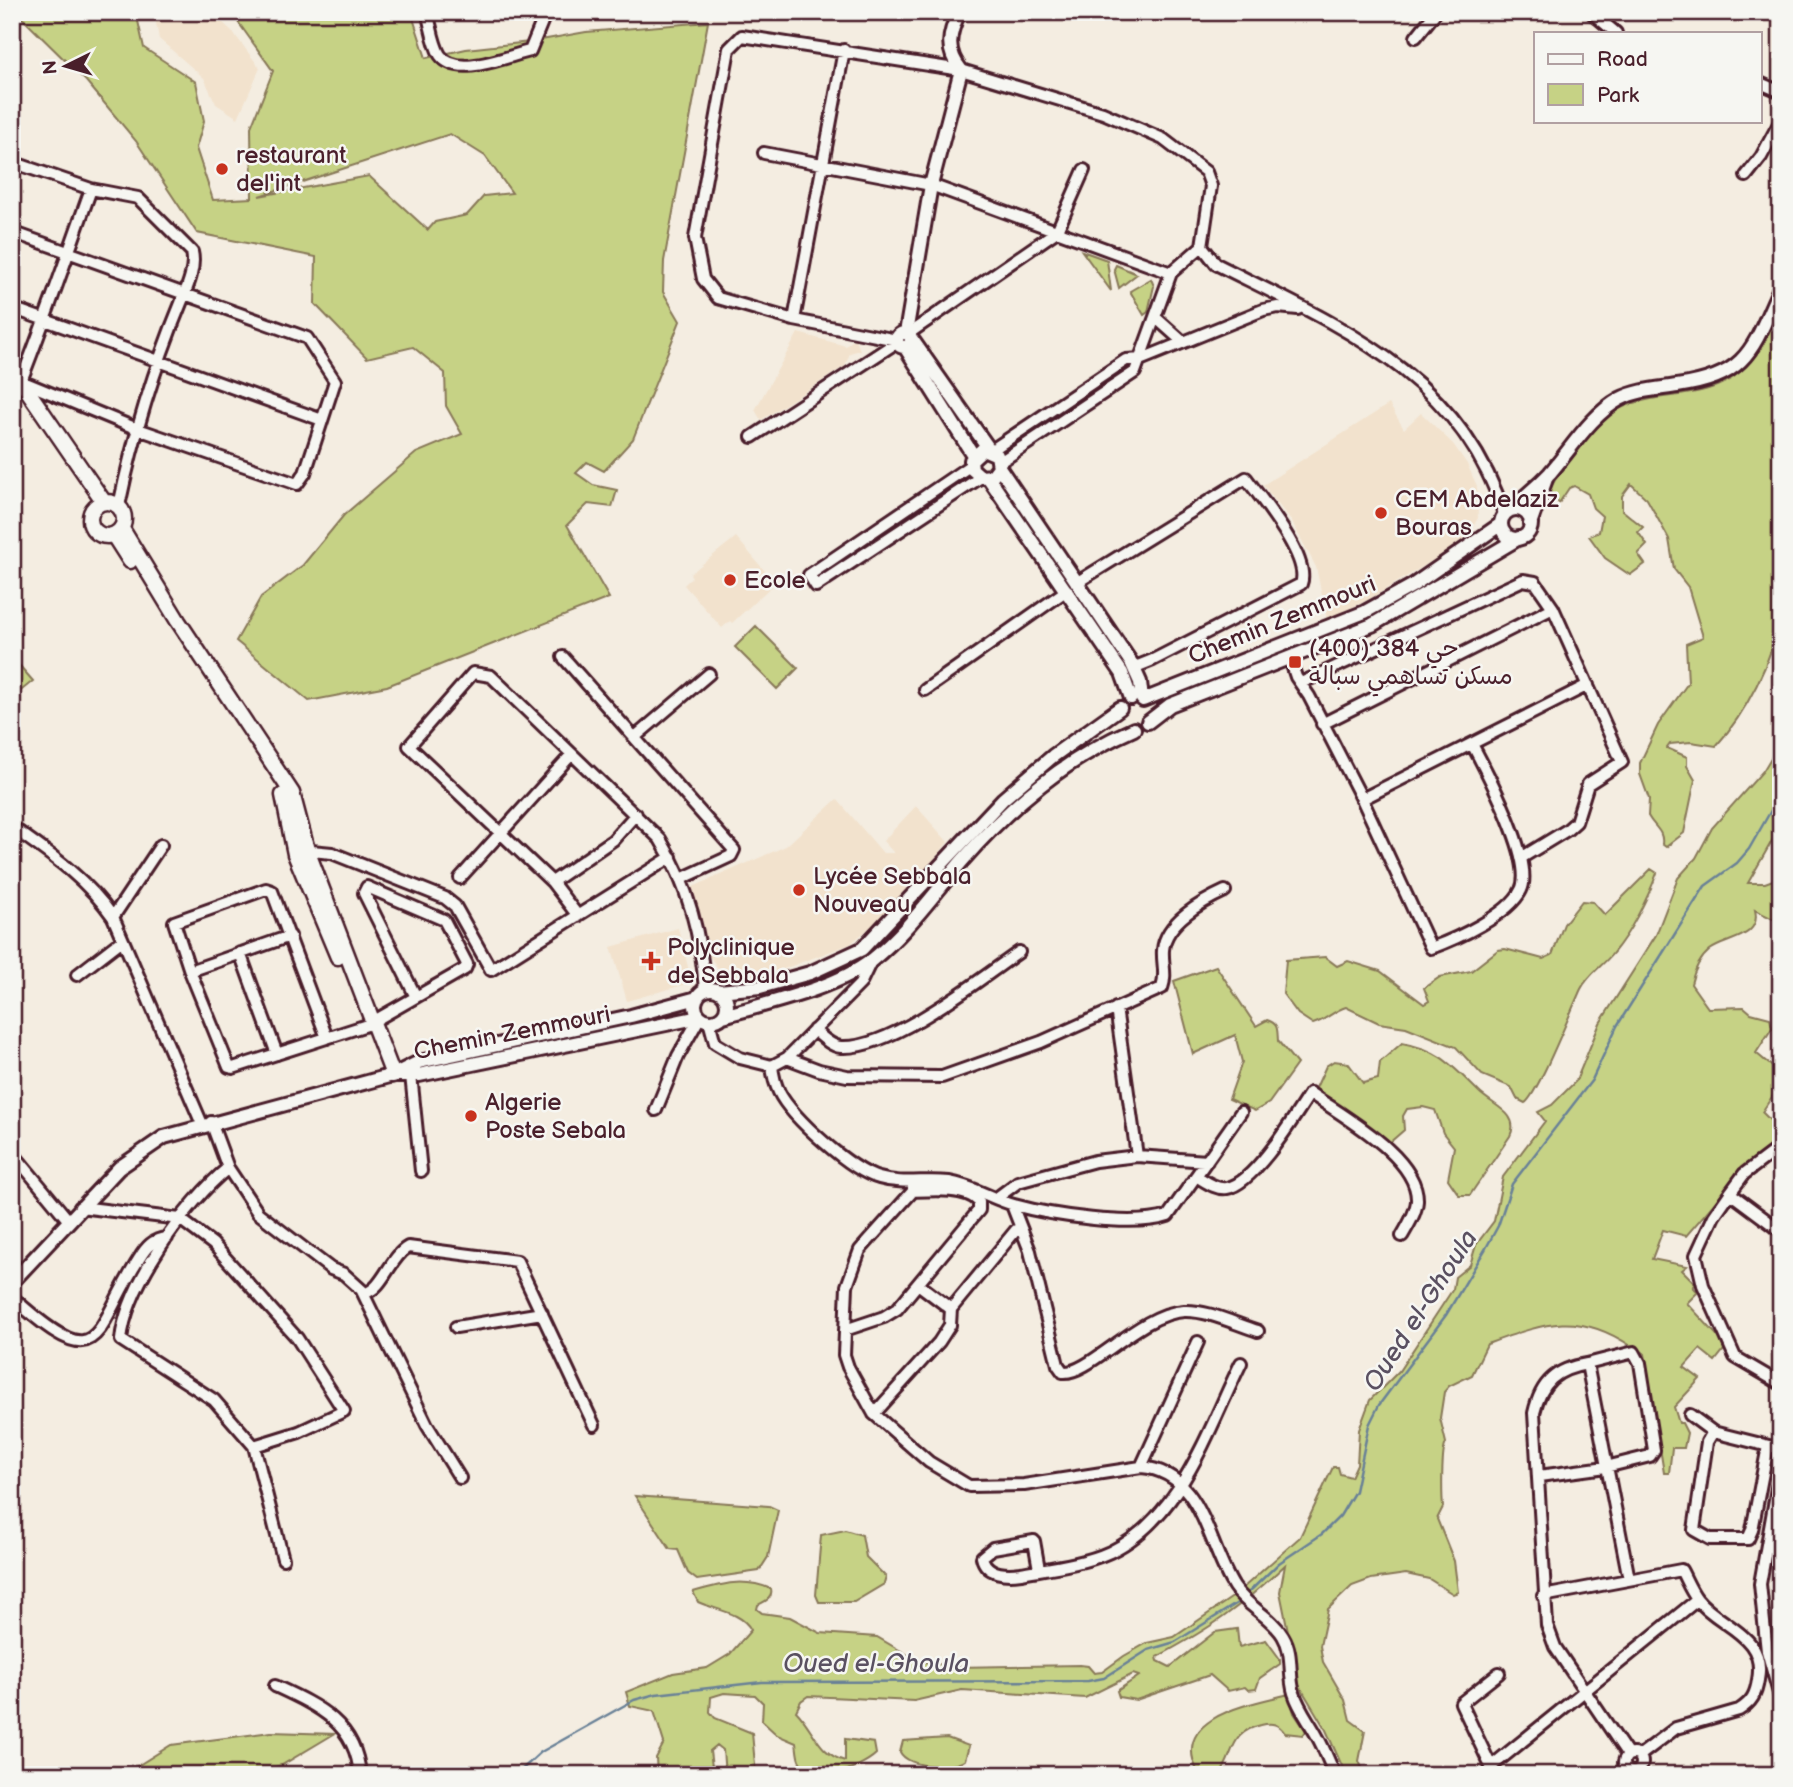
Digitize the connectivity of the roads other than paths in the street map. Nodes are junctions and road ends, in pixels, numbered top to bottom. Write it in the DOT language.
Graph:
graph roads {
  1 [pos="427,12"];
  2 [pos="546,12"];
  3 [pos="959,12"];
  4 [pos="1436,12"];
  5 [pos="1591,12"];
  6 [pos="1615,32"];
  7 [pos="1416,37"];
  8 [pos="844,50"];
  9 [pos="961,70"];
  10 [pos="1762,84"];
  11 [pos="1781,92"];
  12 [pos="1781,120"];
  13 [pos="764,153"];
  14 [pos="12,162"];
  15 [pos="823,164"];
  16 [pos="1084,170"];
  17 [pos="1746,176"];
  18 [pos="931,185"];
  19 [pos="91,190"];
  20 [pos="12,232"];
  21 [pos="1058,232"];
  22 [pos="1202,246"];
  23 [pos="68,251"];
  24 [pos="1171,273"];
  25 [pos="1781,286"];
  26 [pos="184,295"];
  27 [pos="12,309"];
  28 [pos="1308,311"];
  29 [pos="1155,317"];
  30 [pos="794,320"];
  31 [pos="45,321"];
  32 [pos="904,339"];
  33 [pos="1183,342"];
  34 [pos="158,359"];
  35 [pos="1142,359"];
  36 [pos="15,380"];
  37 [pos="322,420"];
  38 [pos="135,428"];
  39 [pos="752,437"];
  40 [pos="990,449"];
  41 [pos="972,460"];
  42 [pos="999,464"];
  43 [pos="1547,475"];
  44 [pos="985,477"];
  45 [pos="100,504"];
  46 [pos="119,506"];
  47 [pos="1505,516"];
  48 [pos="1531,524"];
  49 [pos="118,533"];
  50 [pos="1520,538"];
  51 [pos="1072,587"];
  52 [pos="1553,608"];
  53 [pos="564,657"];
  54 [pos="1290,659"];
  55 [pos="1132,664"];
  56 [pos="709,674"];
  57 [pos="1301,683"];
  58 [pos="1588,685"];
  59 [pos="925,690"];
  60 [pos="1139,699"];
  61 [pos="1120,708"];
  62 [pos="1148,722"];
  63 [pos="1322,724"];
  64 [pos="1134,729"];
  65 [pos="635,737"];
  66 [pos="1472,744"];
  67 [pos="572,754"];
  68 [pos="1362,799"];
  69 [pos="636,814"];
  70 [pos="12,827"];
  71 [pos="502,832"];
  72 [pos="161,845"];
  73 [pos="301,850"];
  74 [pos="671,857"];
  75 [pos="1521,858"];
  76 [pos="460,878"];
  77 [pos="681,879"];
  78 [pos="552,882"];
  79 [pos="1225,891"];
  80 [pos="578,916"];
  81 [pos="113,917"];
  82 [pos="290,936"];
  83 [pos="121,941"];
  84 [pos="1019,952"];
  85 [pos="240,953"];
  86 [pos="871,961"];
  87 [pos="190,971"];
  88 [pos="77,975"];
  89 [pos="719,992"];
  90 [pos="701,994"];
  91 [pos="416,997"];
  92 [pos="1116,1008"];
  93 [pos="723,1016"];
  94 [pos="705,1019"];
  95 [pos="370,1023"];
  96 [pos="814,1030"];
  97 [pos="327,1038"];
  98 [pos="277,1054"];
  99 [pos="787,1058"];
  100 [pos="772,1066"];
  101 [pos="411,1075"];
  102 [pos="389,1076"];
  103 [pos="656,1110"];
  104 [pos="1241,1112"];
  105 [pos="207,1123"];
  106 [pos="1781,1146"];
  107 [pos="12,1152"];
  108 [pos="1137,1156"];
  109 [pos="1206,1161"];
  110 [pos="228,1168"];
  111 [pos="421,1171"];
  112 [pos="1196,1176"];
  113 [pos="913,1187"];
  114 [pos="1730,1193"];
  115 [pos="998,1198"];
  116 [pos="1012,1205"];
  117 [pos="80,1206"];
  118 [pos="180,1219"];
  119 [pos="68,1221"];
  120 [pos="1016,1230"];
  121 [pos="1781,1231"];
  122 [pos="1402,1236"];
  123 [pos="167,1238"];
  124 [pos="12,1282"];
  125 [pos="918,1284"];
  126 [pos="362,1291"];
  127 [pos="12,1297"];
  128 [pos="951,1309"];
  129 [pos="542,1312"];
  130 [pos="456,1327"];
  131 [pos="845,1330"];
  132 [pos="1258,1331"];
  133 [pos="1198,1342"];
  134 [pos="1241,1363"];
  135 [pos="1587,1364"];
  136 [pos="1781,1384"];
  137 [pos="874,1414"];
  138 [pos="1690,1415"];
  139 [pos="594,1424"];
  140 [pos="1713,1432"];
  141 [pos="254,1446"];
  142 [pos="1768,1446"];
  143 [pos="1781,1448"];
  144 [pos="1141,1466"];
  145 [pos="1781,1466"];
  146 [pos="1606,1467"];
  147 [pos="1538,1476"];
  148 [pos="460,1478"];
  149 [pos="1181,1485"];
  150 [pos="283,1559"];
  151 [pos="1039,1569"];
  152 [pos="1629,1580"];
  153 [pos="1544,1596"];
  154 [pos="1698,1600"];
  155 [pos="1499,1673"];
  156 [pos="275,1686"];
  157 [pos="1583,1691"];
  158 [pos="1781,1700"];
  159 [pos="1639,1763"];
  160 [pos="1494,1770"];
  161 [pos="1624,1772"];
  162 [pos="360,1775"];
  163 [pos="1335,1775"];
  1 -- 2 [label="street"];
  3 -- 9 [label="street"];
  4 -- 7 [label="street"];
  5 -- 6 [label="street"];
  8 -- 9 [label="street"];
  8 -- 15 [label="street"];
  8 -- 30 [label="street"];
  9 -- 18 [label="street"];
  9 -- 22 [label="street"];
  10 -- 11 [label="street"];
  12 -- 17 [label="street"];
  13 -- 15 [label="street"];
  14 -- 19 [label="street"];
  15 -- 18 [label="street"];
  15 -- 30 [label="street"];
  16 -- 21 [label="street"];
  18 -- 21 [label="street"];
  18 -- 32 [label="street"];
  19 -- 23 [label="street"];
  19 -- 26 [label="street"];
  20 -- 23 [label="street"];
  21 -- 24 [label="street"];
  21 -- 32 [label="street"];
  22 -- 24 [label="street"];
  22 -- 28 [label="street"];
  23 -- 26 [label="street"];
  23 -- 31 [label="street"];
  24 -- 29 [label="street"];
  25 -- 43 [label="street, Chemin Zemmouri"];
  26 -- 34 [label="street"];
  26 -- 37 [label="street"];
  27 -- 31 [label="street"];
  28 -- 33 [label="street"];
  28 -- 47 [label="street"];
  29 -- 33 [label="street"];
  29 -- 35 [label="street"];
  30 -- 32 [label="street"];
  31 -- 34 [label="street"];
  31 -- 36 [label="street"];
  32 -- 39 [label="street"];
  32 -- 40 [label="street"];
  32 -- 41 [label="street"];
  33 -- 35 [label="street"];
  34 -- 37 [label="street"];
  34 -- 38 [label="street"];
  35 -- 40 [label="street"];
  35 -- 42 [label="street"];
  36 -- 38 [label="street"];
  36 -- 45 [label="main road"];
  37 -- 38 [label="street"];
  38 -- 46 [label="street"];
  40 -- 41 [label="street"];
  40 -- 42 [label="street"];
  41 -- 44 [label="street"];
  41 -- 44 [label="street"];
  42 -- 44 [label="street"];
  42 -- 51 [label="street"];
  43 -- 47 [label="street, Chemin Zemmouri"];
  43 -- 48 [label="street, Chemin Zemmouri"];
  44 -- 51 [label="street"];
  45 -- 46 [label="main road"];
  45 -- 49 [label="main road"];
  46 -- 49 [label="main road"];
  47 -- 48 [label="street"];
  47 -- 50 [label="street"];
  47 -- 60 [label="street, Chemin Zemmouri"];
  48 -- 50 [label="street"];
  49 -- 73 [label="main road"];
  50 -- 54 [label="street, Chemin Zemmouri"];
  51 -- 55 [label="street"];
  51 -- 55 [label="street"];
  51 -- 59 [label="street"];
  51 -- 60 [label="street"];
  52 -- 57 [label="street"];
  52 -- 58 [label="street"];
  52 -- 63 [label="street"];
  53 -- 65 [label="street"];
  54 -- 57 [label="street"];
  54 -- 62 [label="street, Chemin Zemmouri"];
  55 -- 60 [label="street"];
  56 -- 65 [label="street"];
  57 -- 63 [label="street"];
  58 -- 66 [label="street"];
  58 -- 75 [label="street"];
  60 -- 61 [label="street"];
  60 -- 62 [label="street"];
  61 -- 64 [label="street"];
  61 -- 89 [label="street, Chemin Zemmouri"];
  62 -- 64 [label="street"];
  63 -- 68 [label="street"];
  64 -- 86 [label="street, Chemin Zemmouri"];
  65 -- 77 [label="street"];
  66 -- 68 [label="street"];
  66 -- 75 [label="street"];
  67 -- 69 [label="street"];
  67 -- 71 [label="street"];
  67 -- 71 [label="street"];
  68 -- 75 [label="street"];
  69 -- 74 [label="street"];
  69 -- 78 [label="street"];
  70 -- 81 [label="street"];
  71 -- 76 [label="street"];
  71 -- 78 [label="street"];
  72 -- 81 [label="street"];
  73 -- 80 [label="street"];
  73 -- 95 [label="main road"];
  74 -- 77 [label="street"];
  74 -- 80 [label="street"];
  77 -- 90 [label="street"];
  78 -- 80 [label="street"];
  79 -- 92 [label="street"];
  81 -- 83 [label="street"];
  82 -- 85 [label="street"];
  82 -- 87 [label="street"];
  82 -- 97 [label="street"];
  83 -- 88 [label="street"];
  83 -- 105 [label="street"];
  84 -- 96 [label="street"];
  85 -- 87 [label="street"];
  85 -- 98 [label="street"];
  86 -- 93 [label="street, Chemin Zemmouri"];
  86 -- 96 [label="street"];
  87 -- 98 [label="street"];
  89 -- 90 [label="street, Chemin Zemmouri"];
  89 -- 93 [label="street"];
  90 -- 94 [label="street"];
  90 -- 102 [label="street, Chemin Zemmouri"];
  91 -- 91 [label="street"];
  91 -- 95 [label="street"];
  92 -- 99 [label="street"];
  92 -- 108 [label="street"];
  93 -- 94 [label="street, Chemin Zemmouri"];
  94 -- 100 [label="street"];
  94 -- 101 [label="street, Chemin Zemmouri"];
  94 -- 103 [label="street"];
  95 -- 97 [label="street"];
  95 -- 102 [label="main road"];
  96 -- 99 [label="street"];
  97 -- 98 [label="street"];
  99 -- 100 [label="street"];
  100 -- 113 [label="street"];
  101 -- 102 [label="street, Chemin Zemmouri"];
  101 -- 111 [label="street"];
  102 -- 105 [label="street"];
  104 -- 109 [label="street"];
  105 -- 110 [label="street"];
  105 -- 117 [label="street"];
  106 -- 114 [label="street"];
  107 -- 119 [label="street"];
  108 -- 109 [label="street"];
  108 -- 115 [label="street"];
  109 -- 112 [label="street"];
  110 -- 118 [label="street"];
  110 -- 126 [label="street"];
  112 -- 116 [label="street"];
  112 -- 122 [label="street"];
  113 -- 115 [label="street"];
  113 -- 125 [label="street"];
  113 -- 131 [label="street"];
  114 -- 121 [label="street"];
  114 -- 136 [label="street"];
  115 -- 116 [label="street"];
  116 -- 132 [label="street"];
  117 -- 118 [label="street"];
  117 -- 119 [label="street"];
  118 -- 123 [label="street"];
  118 -- 141 [label="street"];
  119 -- 124 [label="street"];
  120 -- 128 [label="street"];
  123 -- 127 [label="street"];
  123 -- 141 [label="street"];
  125 -- 128 [label="street"];
  125 -- 131 [label="street"];
  126 -- 129 [label="street"];
  126 -- 148 [label="street"];
  128 -- 137 [label="street"];
  129 -- 130 [label="street"];
  129 -- 139 [label="street"];
  131 -- 137 [label="street"];
  133 -- 144 [label="street"];
  134 -- 149 [label="street"];
  135 -- 146 [label="street"];
  135 -- 146 [label="street"];
  135 -- 147 [label="street"];
  137 -- 144 [label="street"];
  138 -- 140 [label="street"];
  140 -- 142 [label="street"];
  140 -- 142 [label="street"];
  141 -- 150 [label="street"];
  142 -- 143 [label="street"];
  144 -- 149 [label="street"];
  145 -- 158 [label="street"];
  146 -- 147 [label="street"];
  146 -- 152 [label="street"];
  147 -- 153 [label="street"];
  149 -- 151 [label="street"];
  149 -- 163 [label="street"];
  151 -- 151 [label="street"];
  152 -- 153 [label="street"];
  152 -- 154 [label="street"];
  153 -- 157 [label="street"];
  154 -- 157 [label="street"];
  154 -- 159 [label="street"];
  155 -- 160 [label="street"];
  156 -- 162 [label="street"];
  157 -- 159 [label="street"];
  157 -- 160 [label="street"];
  159 -- 161 [label="street"];
}
